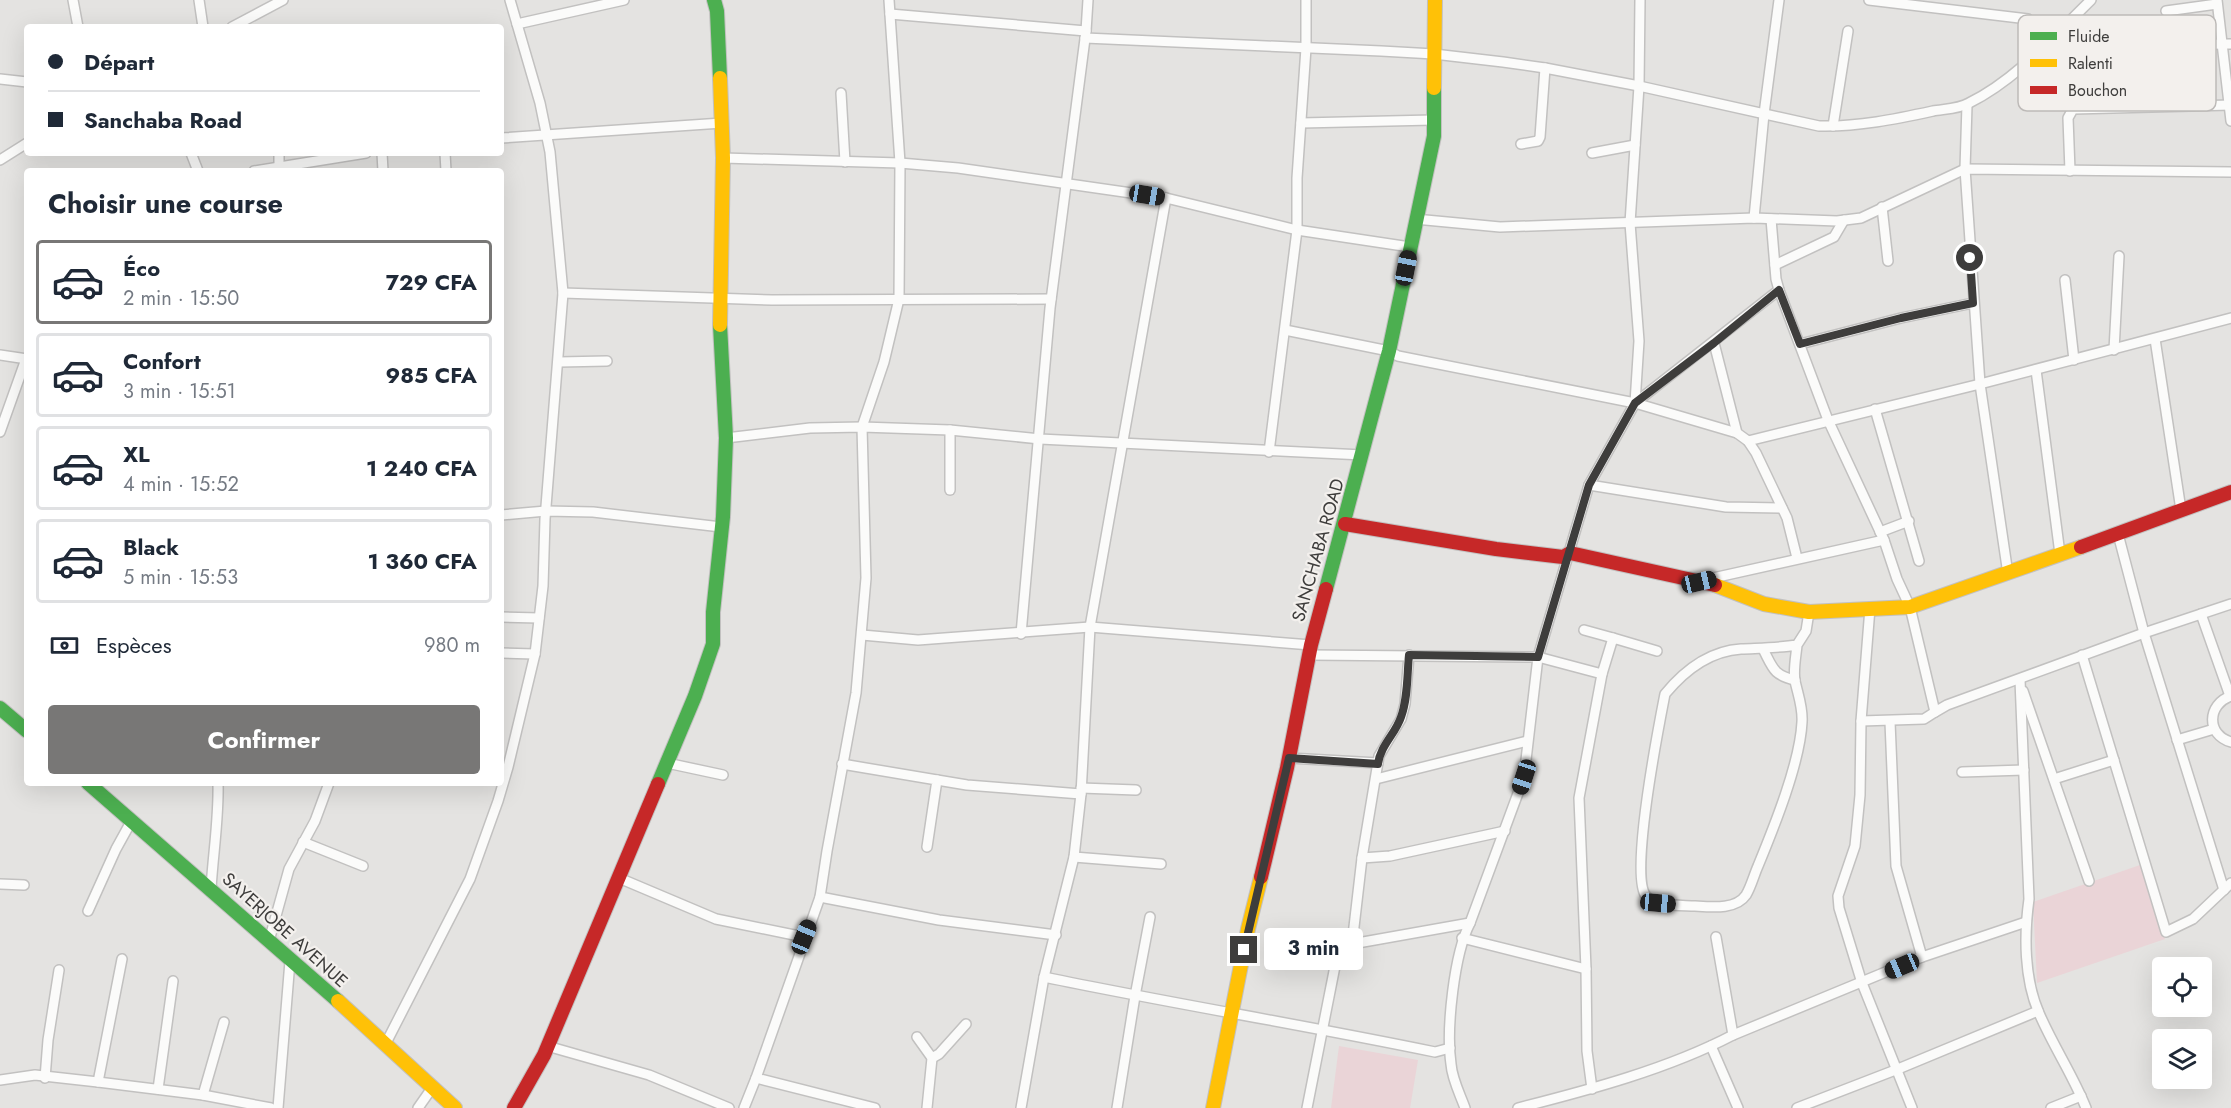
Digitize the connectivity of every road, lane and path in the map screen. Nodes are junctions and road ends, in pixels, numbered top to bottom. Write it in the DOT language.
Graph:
graph roads {
  1 [pos="73,0"];
  2 [pos="199,0"];
  3 [pos="283,0"];
  4 [pos="510,0"];
  5 [pos="624,0"];
  6 [pos="714,0"];
  7 [pos="889,0"];
  8 [pos="1088,0"];
  9 [pos="1306,0"];
  10 [pos="1435,0"];
  11 [pos="1640,0"];
  12 [pos="1779,0"];
  13 [pos="1869,0"];
  14 [pos="2091,0"];
  15 [pos="274,2"];
  16 [pos="2217,2"];
  17 [pos="2166,11"];
  18 [pos="890,14"];
  19 [pos="2075,15"];
  20 [pos="2018,18"];
  21 [pos="77,24"];
  22 [pos="203,24"];
  23 [pos="237,24"];
  24 [pos="517,24"];
  25 [pos="1848,31"];
  26 [pos="1085,34"];
  27 [pos="2227,44"];
  28 [pos="1306,48"];
  29 [pos="1434,54"];
  30 [pos="1545,68"];
  31 [pos="2018,68"];
  32 [pos="0,79"];
  33 [pos="24,82"];
  34 [pos="1639,86"];
  35 [pos="841,93"];
  36 [pos="1967,105"];
  37 [pos="2230,105"];
  38 [pos="2072,111"];
  39 [pos="1764,114"];
  40 [pos="1433,120"];
  41 [pos="2231,121"];
  42 [pos="722,123"];
  43 [pos="1301,123"];
  44 [pos="1833,126"];
  45 [pos="547,136"];
  46 [pos="504,138"];
  47 [pos="1521,144"];
  48 [pos="24,145"];
  49 [pos="1635,145"];
  50 [pos="1592,153"];
  51 [pos="279,156"];
  52 [pos="352,156"];
  53 [pos="723,158"];
  54 [pos="0,160"];
  55 [pos="845,162"];
  56 [pos="900,163"];
  57 [pos="279,167"];
  58 [pos="273,168"];
  59 [pos="296,168"];
  60 [pos="1965,169"];
  61 [pos="2070,171"];
  62 [pos="2231,172"];
  63 [pos="1066,183"];
  64 [pos="1166,198"];
  65 [pos="1882,207"];
  66 [pos="1754,218"];
  67 [pos="1415,219"];
  68 [pos="1771,219"];
  69 [pos="1844,220"];
  70 [pos="1630,223"];
  71 [pos="1297,230"];
  72 [pos="1410,247"];
  73 [pos="2119,256"];
  74 [pos="1888,261"];
  75 [pos="1774,265"];
  76 [pos="2065,280"];
  77 [pos="1779,290"];
  78 [pos="563,293"];
  79 [pos="719,298"];
  80 [pos="899,299"];
  81 [pos="1051,299"];
  82 [pos="1973,303"];
  83 [pos="2231,318"];
  84 [pos="1286,330"];
  85 [pos="2155,339"];
  86 [pos="1714,343"];
  87 [pos="1800,344"];
  88 [pos="2114,350"];
  89 [pos="1389,351"];
  90 [pos="0,355"];
  91 [pos="24,359"];
  92 [pos="2074,360"];
  93 [pos="607,361"];
  94 [pos="559,362"];
  95 [pos="24,367"];
  96 [pos="2036,370"];
  97 [pos="1980,384"];
  98 [pos="1635,403"];
  99 [pos="1875,410"];
  100 [pos="1828,420"];
  101 [pos="862,427"];
  102 [pos="950,430"];
  103 [pos="0,432"];
  104 [pos="1737,433"];
  105 [pos="726,438"];
  106 [pos="1040,439"];
  107 [pos="1748,441"];
  108 [pos="1122,443"];
  109 [pos="1269,452"];
  110 [pos="1363,455"];
  111 [pos="1589,485"];
  112 [pos="950,490"];
  113 [pos="2231,492"];
  114 [pos="1782,508"];
  115 [pos="2181,510"];
  116 [pos="546,511"];
  117 [pos="504,515"];
  118 [pos="1909,521"];
  119 [pos="1345,524"];
  120 [pos="722,527"];
  121 [pos="2118,534"];
  122 [pos="1882,536"];
  123 [pos="1570,553"];
  124 [pos="2060,554"];
  125 [pos="1797,558"];
  126 [pos="1919,561"];
  127 [pos="2008,574"];
  128 [pos="1699,582"];
  129 [pos="2231,604"];
  130 [pos="1910,607"];
  131 [pos="1870,608"];
  132 [pos="1809,612"];
  133 [pos="2201,614"];
  134 [pos="504,616"];
  135 [pos="539,618"];
  136 [pos="1090,627"];
  137 [pos="1584,630"];
  138 [pos="2144,633"];
  139 [pos="1021,634"];
  140 [pos="862,635"];
  141 [pos="1613,639"];
  142 [pos="1797,645"];
  143 [pos="1310,650"];
  144 [pos="1763,650"];
  145 [pos="1657,651"];
  146 [pos="504,653"];
  147 [pos="535,654"];
  148 [pos="1409,655"];
  149 [pos="2082,656"];
  150 [pos="1538,657"];
  151 [pos="1602,674"];
  152 [pos="1795,680"];
  153 [pos="2020,680"];
  154 [pos="2230,696"];
  155 [pos="0,708"];
  156 [pos="1935,712"];
  157 [pos="1861,721"];
  158 [pos="1890,722"];
  159 [pos="24,728"];
  160 [pos="2214,729"];
  161 [pos="2177,740"];
  162 [pos="1527,741"];
  163 [pos="2231,742"];
  164 [pos="1289,758"];
  165 [pos="2114,760"];
  166 [pos="667,763"];
  167 [pos="842,764"];
  168 [pos="1378,764"];
  169 [pos="2024,770"];
  170 [pos="1962,772"];
  171 [pos="723,775"];
  172 [pos="1376,779"];
  173 [pos="2054,779"];
  174 [pos="937,780"];
  175 [pos="504,781"];
  176 [pos="92,786"];
  177 [pos="218,786"];
  178 [pos="328,786"];
  179 [pos="502,786"];
  180 [pos="1136,790"];
  181 [pos="1081,791"];
  182 [pos="132,820"];
  183 [pos="1505,831"];
  184 [pos="303,842"];
  185 [pos="927,847"];
  186 [pos="1074,857"];
  187 [pos="1362,858"];
  188 [pos="1161,864"];
  189 [pos="363,866"];
  190 [pos="619,878"];
  191 [pos="2089,881"];
  192 [pos="0,884"];
  193 [pos="24,885"];
  194 [pos="2227,886"];
  195 [pos="211,889"];
  196 [pos="820,897"];
  197 [pos="88,911"];
  198 [pos="1150,917"];
  199 [pos="2026,922"];
  200 [pos="1470,923"];
  201 [pos="1056,935"];
  202 [pos="804,937"];
  203 [pos="1716,937"];
  204 [pos="1462,938"];
  205 [pos="269,941"];
  206 [pos="1352,944"];
  207 [pos="1922,957"];
  208 [pos="122,959"];
  209 [pos="290,961"];
  210 [pos="1586,969"];
  211 [pos="59,970"];
  212 [pos="1044,978"];
  213 [pos="173,981"];
  214 [pos="1862,983"];
  215 [pos="1135,996"];
  216 [pos="2038,1011"];
  217 [pos="1231,1012"];
  218 [pos="224,1022"];
  219 [pos="966,1024"];
  220 [pos="1322,1028"];
  221 [pos="1733,1035"];
  222 [pos="917,1037"];
  223 [pos="386,1043"];
  224 [pos="548,1046"];
  225 [pos="1711,1046"];
  226 [pos="1450,1048"];
  227 [pos="932,1058"];
  228 [pos="1898,1069"];
  229 [pos="45,1078"];
  230 [pos="756,1078"];
  231 [pos="0,1080"];
  232 [pos="98,1082"];
  233 [pos="432,1088"];
  234 [pos="158,1089"];
  235 [pos="1592,1089"];
  236 [pos="203,1095"];
  237 [pos="2081,1096"];
  238 [pos="1560,1097"];
  239 [pos="859,1107"];
  240 [pos="271,1108"];
  241 [pos="278,1108"];
  242 [pos="418,1108"];
  243 [pos="455,1108"];
  244 [pos="514,1108"];
  245 [pos="729,1108"];
  246 [pos="744,1108"];
  247 [pos="875,1108"];
  248 [pos="927,1108"];
  249 [pos="1021,1108"];
  250 [pos="1117,1108"];
  251 [pos="1213,1108"];
  252 [pos="1307,1108"];
  253 [pos="1465,1108"];
  254 [pos="1518,1108"];
  255 [pos="1565,1108"];
  256 [pos="1738,1108"];
  257 [pos="1797,1108"];
  258 [pos="1912,1108"];
  259 [pos="2051,1108"];
  260 [pos="2086,1108"];
  1 -- 21 [label="street"];
  2 -- 22 [label="street"];
  3 -- 15 [label="street"];
  4 -- 24 [label="street"];
  5 -- 24 [label="street"];
  6 -- 42 [label="street"];
  7 -- 18 [label="street"];
  8 -- 26 [label="street"];
  9 -- 28 [label="street"];
  10 -- 29 [label="street, SANCHABA ROAD"];
  11 -- 34 [label="street"];
  12 -- 39 [label="street"];
  13 -- 20 [label="street"];
  14 -- 19 [label="street"];
  15 -- 23 [label="street"];
  16 -- 17 [label="street"];
  16 -- 27 [label="street"];
  18 -- 26 [label="street"];
  18 -- 56 [label="street"];
  24 -- 45 [label="street"];
  25 -- 44 [label="street"];
  26 -- 28 [label="street"];
  26 -- 63 [label="street"];
  27 -- 37 [label="street"];
  28 -- 29 [label="street"];
  28 -- 43 [label="street"];
  29 -- 30 [label="street"];
  29 -- 40 [label="street, SANCHABA ROAD"];
  30 -- 34 [label="street"];
  30 -- 47 [label="street"];
  31 -- 36 [label="street"];
  32 -- 33 [label="street"];
  34 -- 39 [label="street"];
  34 -- 49 [label="street"];
  35 -- 55 [label="street"];
  36 -- 44 [label="street"];
  36 -- 60 [label="street"];
  37 -- 41 [label="street"];
  38 -- 61 [label="street"];
  39 -- 44 [label="street"];
  39 -- 66 [label="street"];
  40 -- 43 [label="street"];
  40 -- 67 [label="street, SANCHABA ROAD"];
  42 -- 45 [label="street"];
  42 -- 53 [label="street"];
  43 -- 71 [label="street"];
  45 -- 46 [label="street"];
  45 -- 78 [label="street"];
  48 -- 54 [label="street"];
  49 -- 50 [label="street"];
  49 -- 70 [label="street"];
  51 -- 57 [label="street"];
  52 -- 59 [label="street"];
  53 -- 55 [label="street"];
  53 -- 79 [label="street"];
  55 -- 56 [label="street"];
  56 -- 63 [label="street"];
  56 -- 80 [label="street"];
  57 -- 58 [label="street"];
  57 -- 59 [label="street"];
  60 -- 61 [label="street"];
  60 -- 65 [label="street"];
  60 -- 82 [label="street"];
  61 -- 62 [label="street"];
  63 -- 64 [label="street"];
  63 -- 81 [label="street"];
  64 -- 71 [label="street"];
  64 -- 108 [label="street"];
  65 -- 69 [label="street"];
  65 -- 74 [label="street"];
  66 -- 68 [label="street"];
  66 -- 70 [label="street"];
  67 -- 70 [label="street"];
  67 -- 72 [label="street, SANCHABA ROAD"];
  68 -- 69 [label="street"];
  68 -- 75 [label="street"];
  69 -- 75 [label="street"];
  70 -- 98 [label="street"];
  71 -- 72 [label="street"];
  71 -- 84 [label="street"];
  72 -- 89 [label="street, SANCHABA ROAD"];
  73 -- 88 [label="street"];
  75 -- 77 [label="street"];
  76 -- 92 [label="street"];
  77 -- 86 [label="street"];
  77 -- 87 [label="street"];
  78 -- 79 [label="street"];
  78 -- 94 [label="street"];
  79 -- 80 [label="street"];
  79 -- 105 [label="street"];
  80 -- 81 [label="street"];
  80 -- 101 [label="street"];
  81 -- 106 [label="street"];
  82 -- 87 [label="street"];
  82 -- 97 [label="street"];
  83 -- 85 [label="street"];
  84 -- 89 [label="street"];
  84 -- 109 [label="street"];
  85 -- 88 [label="street"];
  85 -- 115 [label="street"];
  86 -- 98 [label="street"];
  86 -- 104 [label="street"];
  87 -- 100 [label="street"];
  88 -- 92 [label="street"];
  89 -- 98 [label="street"];
  89 -- 110 [label="street, SANCHABA ROAD"];
  90 -- 91 [label="street"];
  92 -- 96 [label="street"];
  93 -- 94 [label="street"];
  94 -- 116 [label="street"];
  95 -- 103 [label="street"];
  96 -- 97 [label="street"];
  96 -- 124 [label="street"];
  97 -- 99 [label="street"];
  97 -- 127 [label="street"];
  98 -- 104 [label="street"];
  98 -- 111 [label="street"];
  99 -- 100 [label="street"];
  99 -- 118 [label="street"];
  100 -- 107 [label="street"];
  100 -- 122 [label="street"];
  101 -- 102 [label="street"];
  101 -- 105 [label="street"];
  101 -- 140 [label="street"];
  102 -- 106 [label="street"];
  102 -- 112 [label="street"];
  104 -- 107 [label="street"];
  105 -- 120 [label="street"];
  106 -- 108 [label="street"];
  106 -- 139 [label="street"];
  107 -- 114 [label="street"];
  108 -- 109 [label="street"];
  108 -- 136 [label="street"];
  109 -- 110 [label="street"];
  110 -- 119 [label="street, SANCHABA ROAD"];
  111 -- 114 [label="street"];
  111 -- 123 [label="street"];
  113 -- 115 [label="street"];
  114 -- 125 [label="street"];
  115 -- 121 [label="street"];
  116 -- 117 [label="street"];
  116 -- 120 [label="street"];
  116 -- 135 [label="street"];
  118 -- 122 [label="street"];
  118 -- 126 [label="street"];
  119 -- 123 [label="street"];
  119 -- 143 [label="street, SANCHABA ROAD"];
  120 -- 166 [label="street"];
  121 -- 124 [label="street"];
  121 -- 138 [label="street"];
  122 -- 125 [label="street"];
  122 -- 130 [label="street"];
  123 -- 128 [label="street"];
  123 -- 150 [label="street"];
  124 -- 127 [label="street"];
  125 -- 128 [label="street"];
  127 -- 130 [label="street"];
  128 -- 132 [label="street"];
  129 -- 133 [label="street"];
  130 -- 131 [label="street"];
  130 -- 156 [label="street"];
  131 -- 132 [label="street"];
  131 -- 157 [label="street"];
  132 -- 142 [label="street"];
  133 -- 138 [label="street"];
  133 -- 154 [label="street"];
  134 -- 135 [label="street"];
  135 -- 147 [label="street"];
  136 -- 139 [label="street"];
  136 -- 143 [label="street"];
  136 -- 181 [label="street"];
  137 -- 141 [label="street"];
  138 -- 149 [label="street"];
  138 -- 161 [label="street"];
  139 -- 140 [label="street"];
  140 -- 167 [label="street"];
  141 -- 145 [label="street"];
  141 -- 151 [label="street"];
  142 -- 144 [label="street"];
  142 -- 152 [label="street"];
  143 -- 148 [label="street"];
  143 -- 164 [label="street, SANCHABA ROAD"];
  144 -- 152 [label="street"];
  144 -- 152 [label="street"];
  146 -- 147 [label="street"];
  147 -- 175 [label="street"];
  148 -- 150 [label="street"];
  148 -- 168 [label="street"];
  149 -- 153 [label="street"];
  149 -- 165 [label="street"];
  150 -- 151 [label="street"];
  150 -- 162 [label="street"];
  151 -- 210 [label="street"];
  153 -- 156 [label="street"];
  153 -- 169 [label="street"];
  153 -- 173 [label="street"];
  154 -- 160 [label="street"];
  155 -- 159 [label="street"];
  156 -- 158 [label="street"];
  157 -- 158 [label="street"];
  157 -- 214 [label="street"];
  158 -- 207 [label="street"];
  160 -- 161 [label="street"];
  160 -- 163 [label="street"];
  161 -- 194 [label="street"];
  162 -- 172 [label="street"];
  162 -- 183 [label="street"];
  164 -- 168 [label="street"];
  164 -- 217 [label="street, SANCHABA ROAD"];
  165 -- 173 [label="street"];
  165 -- 194 [label="street"];
  166 -- 171 [label="street"];
  166 -- 190 [label="street"];
  167 -- 174 [label="street"];
  167 -- 196 [label="street"];
  168 -- 172 [label="street"];
  169 -- 170 [label="street"];
  169 -- 199 [label="street"];
  172 -- 187 [label="street"];
  173 -- 191 [label="street"];
  174 -- 181 [label="street"];
  174 -- 185 [label="street"];
  176 -- 182 [label="street, SAYERJOBE AVENUE"];
  177 -- 195 [label="street"];
  178 -- 184 [label="street"];
  179 -- 223 [label="street"];
  180 -- 181 [label="street"];
  181 -- 186 [label="street"];
  182 -- 195 [label="street, SAYERJOBE AVENUE"];
  182 -- 197 [label="street"];
  183 -- 187 [label="street"];
  183 -- 200 [label="street"];
  184 -- 189 [label="street"];
  184 -- 205 [label="street"];
  186 -- 188 [label="street"];
  186 -- 201 [label="street"];
  187 -- 206 [label="street"];
  190 -- 202 [label="street"];
  190 -- 224 [label="street"];
  192 -- 193 [label="street"];
  195 -- 205 [label="street, SAYERJOBE AVENUE"];
  196 -- 201 [label="street"];
  196 -- 202 [label="street"];
  198 -- 215 [label="street"];
  199 -- 207 [label="street"];
  199 -- 216 [label="street"];
  200 -- 204 [label="street"];
  200 -- 206 [label="street"];
  201 -- 212 [label="street"];
  202 -- 230 [label="street"];
  203 -- 221 [label="street"];
  204 -- 210 [label="street"];
  204 -- 226 [label="street"];
  205 -- 209 [label="street, SAYERJOBE AVENUE"];
  206 -- 220 [label="street"];
  207 -- 214 [label="street"];
  208 -- 232 [label="street"];
  209 -- 223 [label="street, SAYERJOBE AVENUE"];
  209 -- 241 [label="street"];
  210 -- 235 [label="street"];
  211 -- 229 [label="street"];
  212 -- 215 [label="street"];
  212 -- 249 [label="street"];
  213 -- 234 [label="street"];
  214 -- 221 [label="street"];
  214 -- 228 [label="street"];
  215 -- 217 [label="street"];
  215 -- 250 [label="street"];
  216 -- 228 [label="street"];
  216 -- 237 [label="street"];
  217 -- 220 [label="street"];
  217 -- 251 [label="street, SANCHABA ROAD"];
  218 -- 236 [label="street"];
  219 -- 227 [label="street"];
  220 -- 226 [label="street"];
  220 -- 252 [label="street"];
  221 -- 225 [label="street"];
  222 -- 227 [label="street"];
  223 -- 233 [label="street, SAYERJOBE AVENUE"];
  224 -- 244 [label="street"];
  224 -- 245 [label="street"];
  225 -- 235 [label="street"];
  225 -- 256 [label="street"];
  226 -- 253 [label="street"];
  227 -- 248 [label="street"];
  228 -- 257 [label="street"];
  228 -- 258 [label="street"];
  229 -- 231 [label="street"];
  229 -- 232 [label="street"];
  230 -- 239 [label="street"];
  230 -- 246 [label="street"];
  232 -- 234 [label="street"];
  233 -- 242 [label="street"];
  233 -- 243 [label="street, SAYERJOBE AVENUE"];
  234 -- 236 [label="street"];
  235 -- 238 [label="street"];
  236 -- 240 [label="street"];
  237 -- 259 [label="street"];
  237 -- 260 [label="street"];
  238 -- 254 [label="street"];
  238 -- 255 [label="street"];
  239 -- 247 [label="street"];
}
